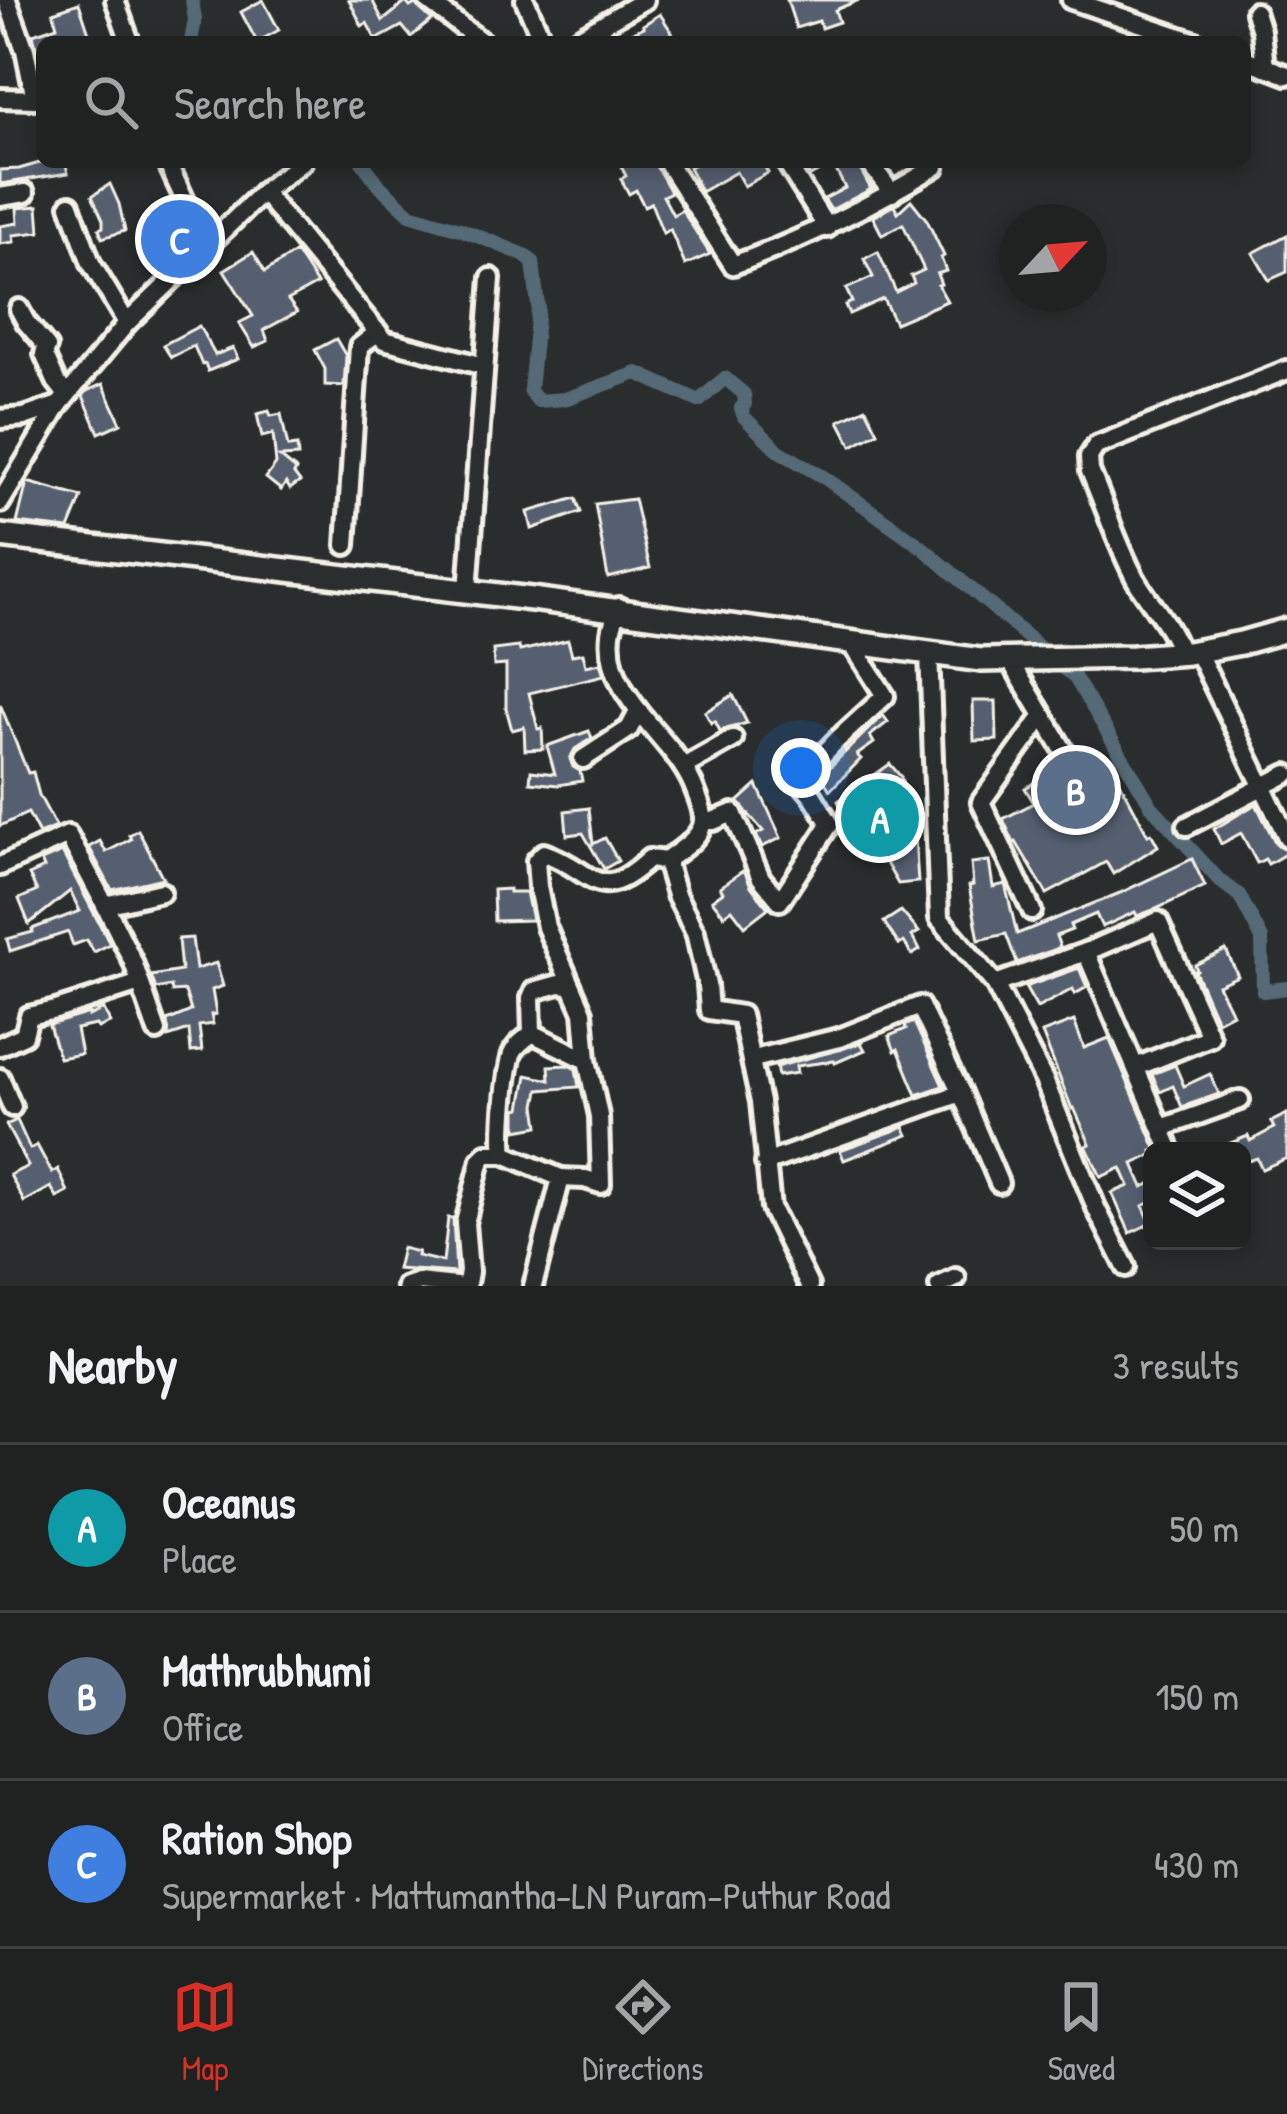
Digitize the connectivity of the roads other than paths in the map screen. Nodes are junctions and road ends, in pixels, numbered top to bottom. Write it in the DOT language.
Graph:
graph roads {
  1 [pos="7,0"];
  2 [pos="115,0"];
  3 [pos="427,0"];
  4 [pos="526,0"];
  5 [pos="644,0"];
  6 [pos="1071,0"];
  7 [pos="1255,12"];
  8 [pos="128,36"];
  9 [pos="473,36"];
  10 [pos="541,36"];
  11 [pos="588,36"];
  12 [pos="1178,36"];
  13 [pos="1251,61"];
  14 [pos="1265,67"];
  15 [pos="1287,76"];
  16 [pos="36,91"];
  17 [pos="0,98"];
  18 [pos="36,98"];
  19 [pos="170,168"];
  20 [pos="294,168"];
  21 [pos="671,168"];
  22 [pos="790,168"];
  23 [pos="873,168"];
  24 [pos="933,168"];
  25 [pos="263,192"];
  26 [pos="892,193"];
  27 [pos="25,194"];
  28 [pos="0,197"];
  29 [pos="70,205"];
  30 [pos="827,228"];
  31 [pos="206,246"];
  32 [pos="491,278"];
  33 [pos="19,308"];
  34 [pos="128,322"];
  35 [pos="378,332"];
  36 [pos="484,366"];
  37 [pos="1287,370"];
  38 [pos="63,400"];
  39 [pos="0,419"];
  40 [pos="0,503"];
  41 [pos="0,536"];
  42 [pos="346,545"];
  43 [pos="468,591"];
  44 [pos="618,609"];
  45 [pos="1287,630"];
  46 [pos="850,641"];
  47 [pos="928,652"];
  48 [pos="1188,652"];
  49 [pos="1012,660"];
  50 [pos="638,712"];
  51 [pos="1043,716"];
  52 [pos="733,739"];
  53 [pos="583,759"];
  54 [pos="1070,761"];
  55 [pos="685,766"];
  56 [pos="1287,774"];
  57 [pos="1263,787"];
  58 [pos="703,821"];
  59 [pos="1186,826"];
  60 [pos="1287,837"];
  61 [pos="666,861"];
  62 [pos="0,866"];
  63 [pos="161,892"];
  64 [pos="105,905"];
  65 [pos="1032,911"];
  66 [pos="1086,952"];
  67 [pos="140,983"];
  68 [pos="995,984"];
  69 [pos="572,985"];
  70 [pos="157,1031"];
  71 [pos="532,1033"];
  72 [pos="0,1046"];
  73 [pos="753,1059"];
  74 [pos="587,1060"];
  75 [pos="1136,1067"];
  76 [pos="0,1078"];
  77 [pos="961,1093"];
  78 [pos="1240,1100"];
  79 [pos="12,1107"];
  80 [pos="1162,1128"];
  81 [pos="1167,1142"];
  82 [pos="504,1154"];
  83 [pos="765,1163"];
  84 [pos="561,1178"];
  85 [pos="999,1183"];
  86 [pos="1126,1267"];
  87 [pos="406,1286"];
  88 [pos="459,1286"];
  89 [pos="532,1286"];
  90 [pos="809,1286"];
  1 -- 16 [label="street"];
  2 -- 8 [label="street"];
  3 -- 9 [label="street"];
  4 -- 10 [label="street"];
  5 -- 11 [label="street"];
  6 -- 12 [label="street"];
  7 -- 14 [label="street"];
  13 -- 14 [label="street"];
  14 -- 15 [label="street"];
  17 -- 18 [label="street"];
  19 -- 31 [label="street"];
  20 -- 25 [label="street"];
  21 -- 30 [label="street"];
  22 -- 30 [label="street"];
  23 -- 26 [label="street"];
  24 -- 26 [label="street"];
  25 -- 31 [label="street"];
  25 -- 35 [label="street"];
  26 -- 30 [label="street"];
  27 -- 28 [label="street"];
  29 -- 34 [label="street"];
  31 -- 34 [label="street"];
  32 -- 36 [label="street"];
  33 -- 38 [label="street"];
  34 -- 38 [label="street"];
  35 -- 36 [label="street"];
  35 -- 42 [label="street"];
  36 -- 43 [label="street"];
  37 -- 48 [label="street"];
  38 -- 39 [label="street"];
  38 -- 40 [label="street"];
  41 -- 43 [label="main road"];
  43 -- 44 [label="main road"];
  44 -- 46 [label="main road"];
  44 -- 50 [label="street"];
  45 -- 48 [label="main road"];
  46 -- 47 [label="main road"];
  46 -- 58 [label="street"];
  47 -- 49 [label="main road"];
  47 -- 68 [label="street"];
  48 -- 49 [label="main road"];
  48 -- 57 [label="street"];
  49 -- 51 [label="street"];
  50 -- 53 [label="street"];
  50 -- 55 [label="street"];
  51 -- 54 [label="street"];
  51 -- 65 [label="street"];
  52 -- 55 [label="street"];
  55 -- 58 [label="street"];
  56 -- 57 [label="street"];
  57 -- 59 [label="street"];
  57 -- 60 [label="street"];
  58 -- 61 [label="street"];
  61 -- 69 [label="street"];
  61 -- 73 [label="street"];
  62 -- 64 [label="street"];
  63 -- 64 [label="street"];
  64 -- 67 [label="street"];
  66 -- 68 [label="street"];
  66 -- 75 [label="street"];
  66 -- 75 [label="street"];
  67 -- 70 [label="street"];
  67 -- 72 [label="street"];
  68 -- 86 [label="street"];
  69 -- 71 [label="street"];
  69 -- 74 [label="street"];
  71 -- 74 [label="street"];
  71 -- 82 [label="street"];
  73 -- 77 [label="street"];
  73 -- 83 [label="street"];
  74 -- 84 [label="street"];
  75 -- 80 [label="street"];
  76 -- 79 [label="street"];
  77 -- 83 [label="street"];
  77 -- 85 [label="street"];
  78 -- 80 [label="street"];
  80 -- 81 [label="street"];
  82 -- 84 [label="street"];
  82 -- 88 [label="street"];
  83 -- 90 [label="street"];
  84 -- 89 [label="street"];
  87 -- 88 [label="street"];
}
